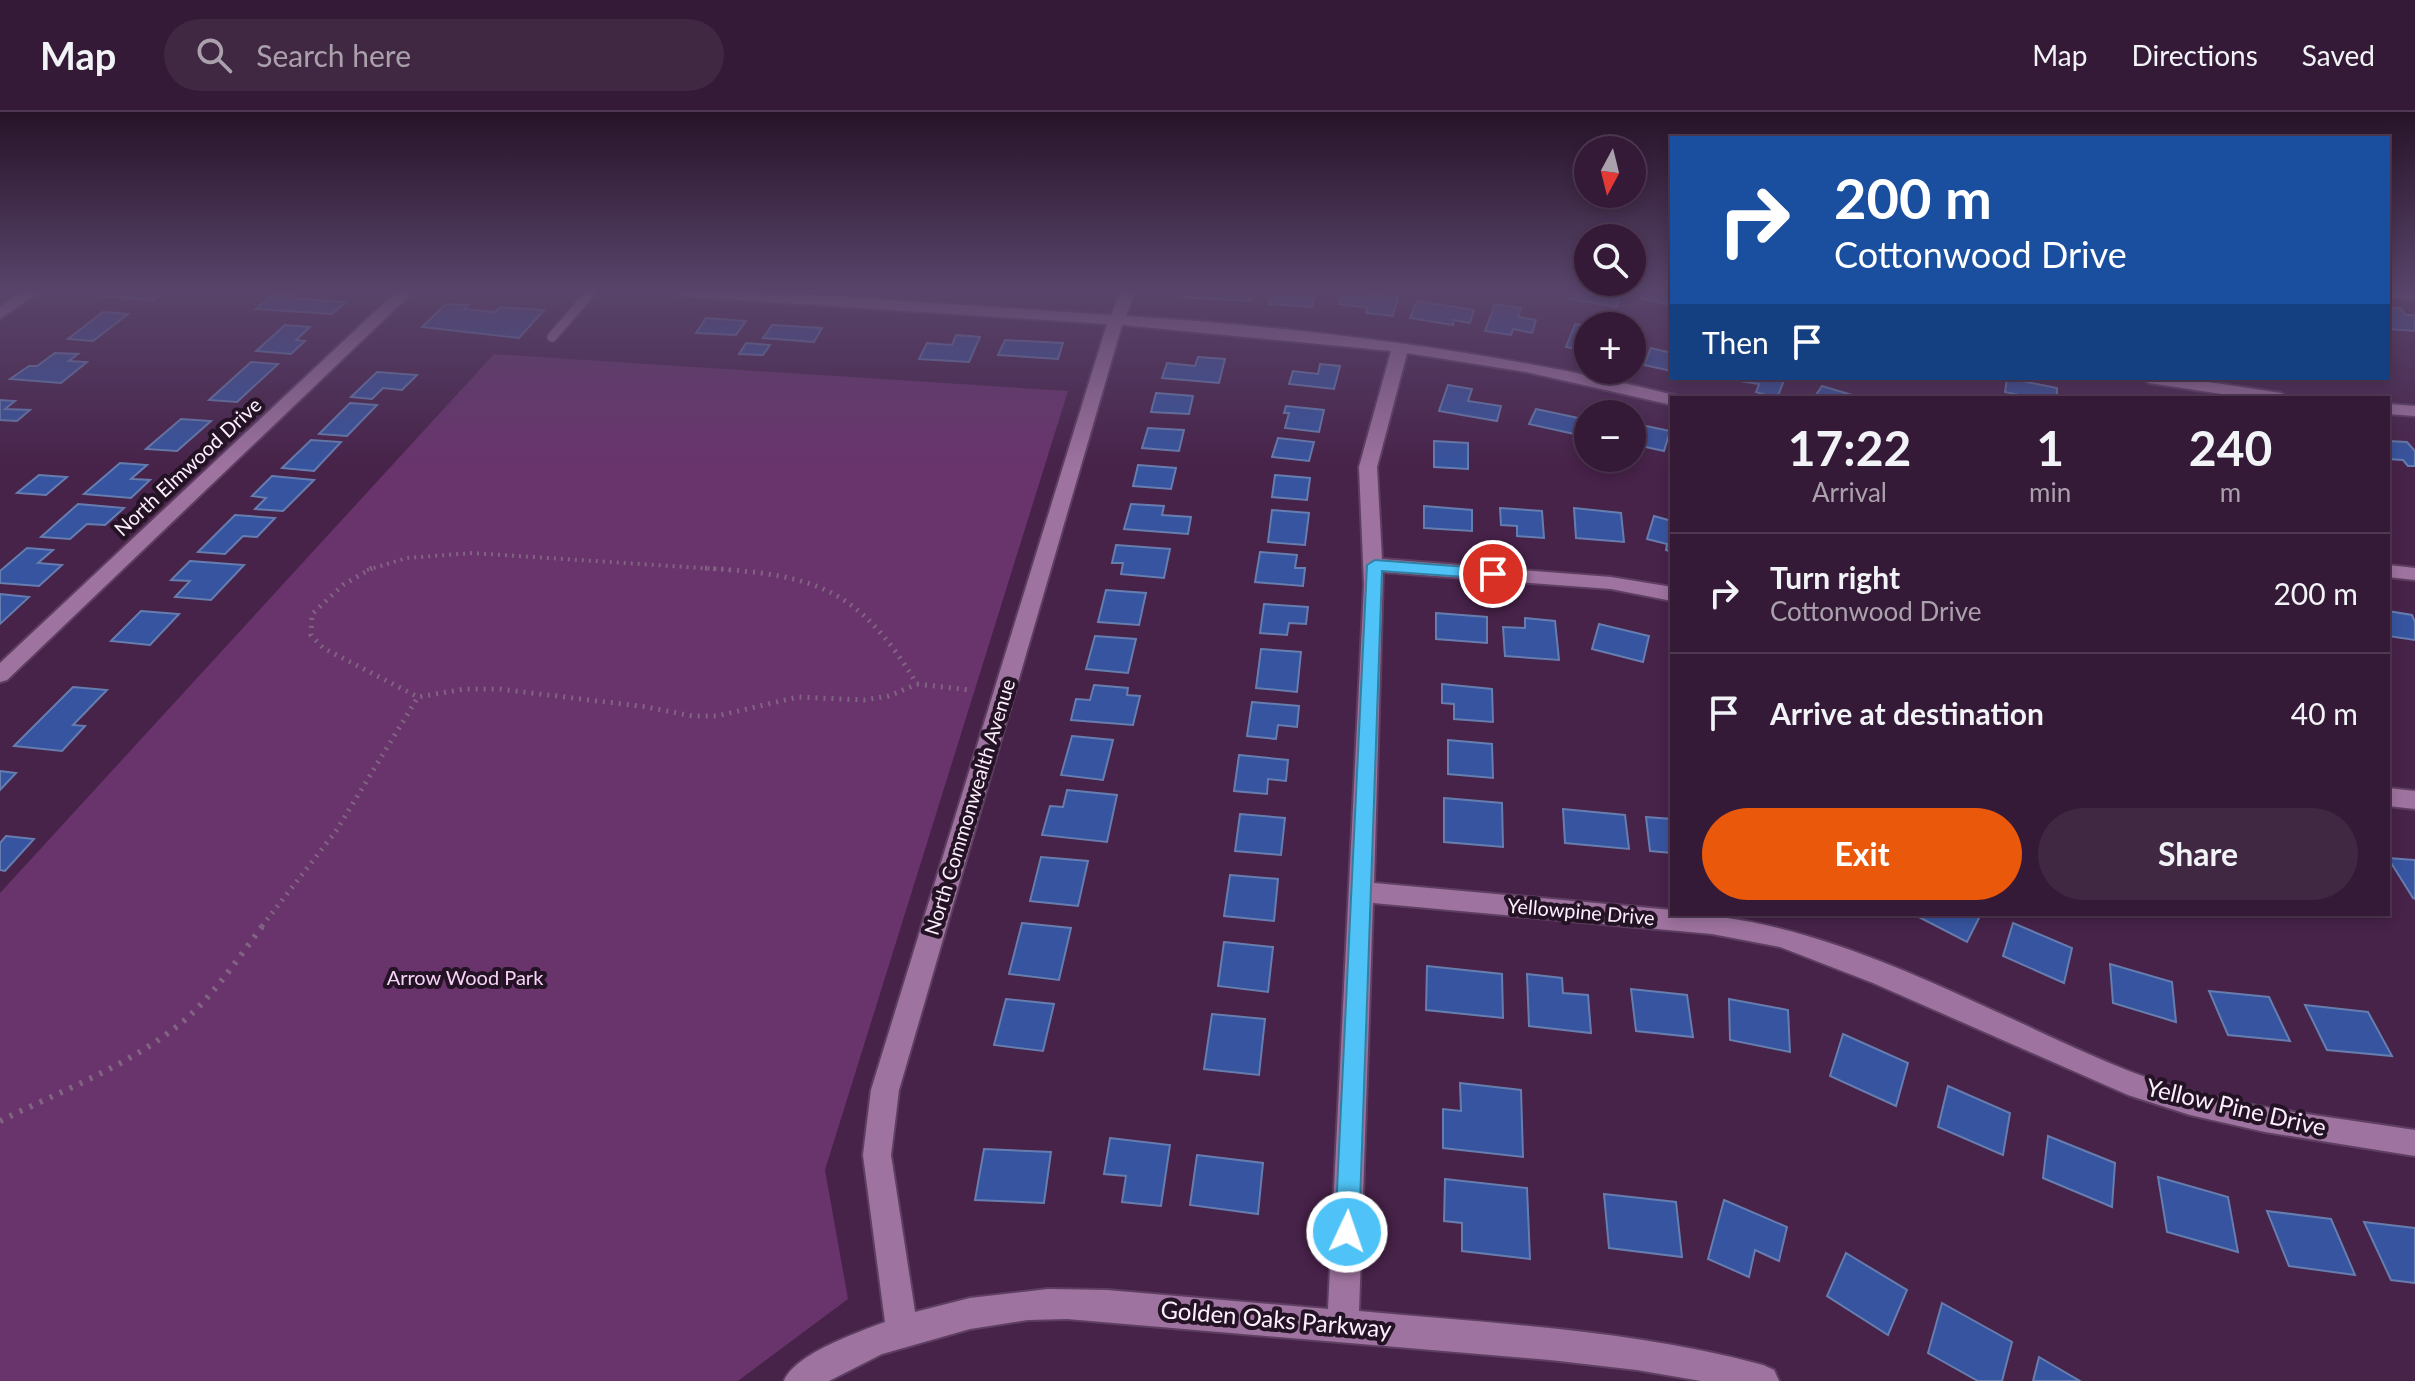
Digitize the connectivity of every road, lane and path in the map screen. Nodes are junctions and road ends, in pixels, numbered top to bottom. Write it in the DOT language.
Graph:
graph roads {
  1 [pos="343,350"];
  2 [pos="1107,350"];
  3 [pos="1399,350"];
  4 [pos="1414,350"];
  5 [pos="2162,380"];
  6 [pos="2268,396"];
  7 [pos="1670,400"];
  8 [pos="2390,409"];
  9 [pos="2415,411"];
  10 [pos="1375,565"];
  11 [pos="2390,571"];
  12 [pos="2415,574"];
  13 [pos="1670,594"];
  14 [pos="0,675"];
  15 [pos="917,684"];
  16 [pos="969,690"];
  17 [pos="418,697"];
  18 [pos="2390,797"];
  19 [pos="2415,800"];
  20 [pos="1362,892"];
  21 [pos="1930,998"];
  22 [pos="0,1121"];
  23 [pos="2415,1143"];
  24 [pos="1343,1325"];
  25 [pos="902,1331"];
  26 [pos="800,1381"];
  27 [pos="1763,1381"];
  1 -- 14 [label="street, North Elmwood Drive"];
  2 -- 25 [label="street, North Commonwealth Avenue"];
  3 -- 10 [label="street"];
  4 -- 7 [label="street"];
  5 -- 6 [label="street"];
  8 -- 9 [label="street"];
  10 -- 13 [label="street"];
  10 -- 20 [label="street"];
  11 -- 12 [label="street"];
  15 -- 16 [label="path"];
  15 -- 17 [label="path"];
  15 -- 17 [label="path"];
  17 -- 22 [label="path"];
  18 -- 19 [label="street"];
  20 -- 21 [label="street, Yellowpine Drive"];
  20 -- 24 [label="street"];
  21 -- 23 [label="street, Yellow Pine Drive"];
  24 -- 25 [label="street, Golden Oaks Parkway"];
  24 -- 27 [label="street, Golden Oaks Parkway"];
  25 -- 26 [label="street, Golden Oaks Parkway"];
}
